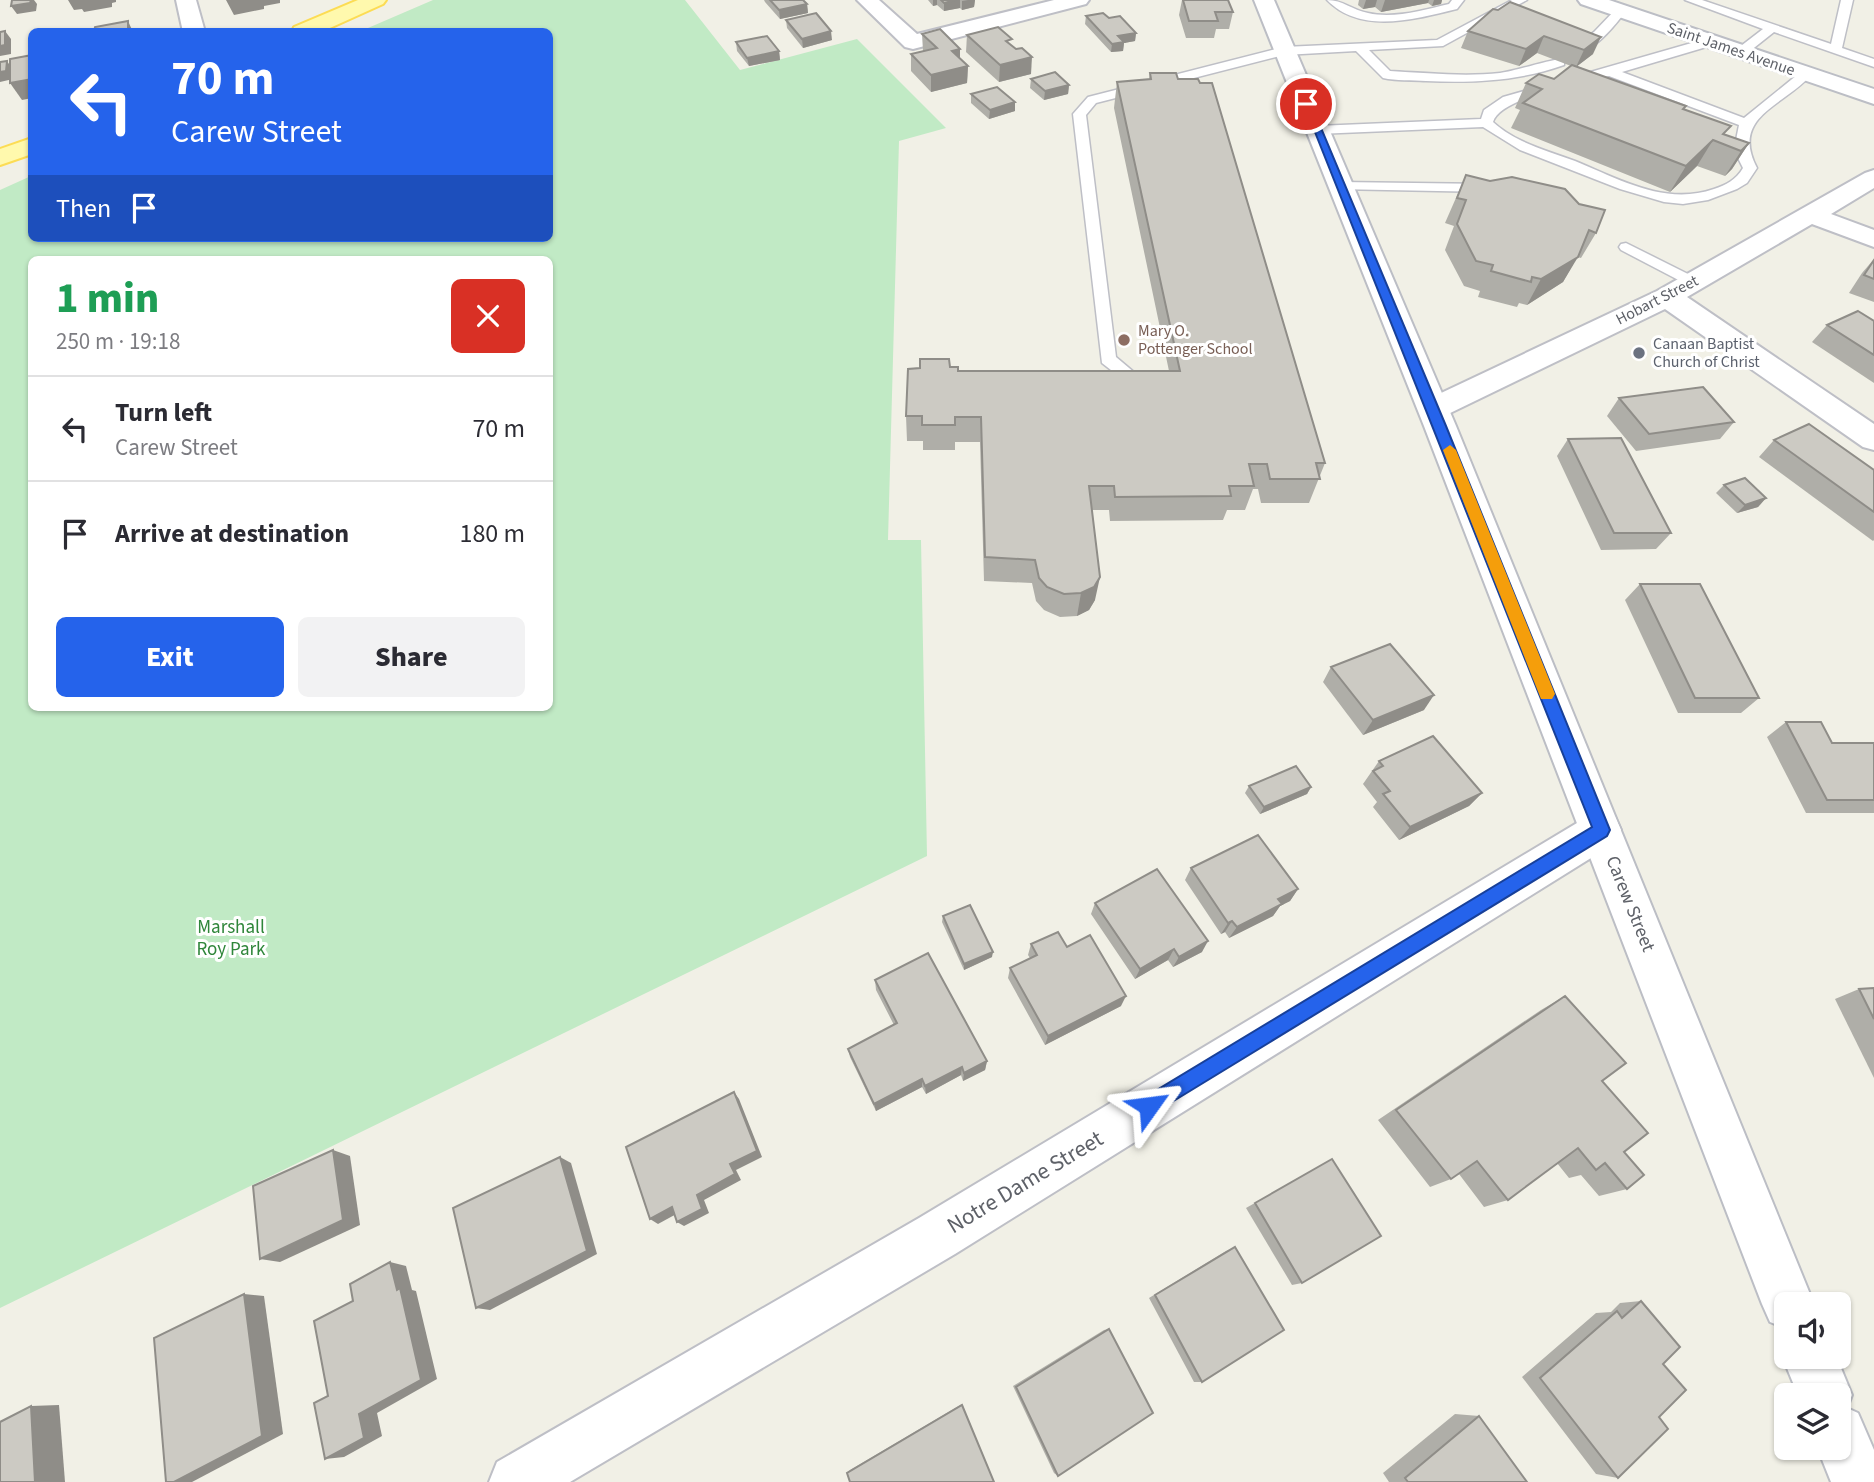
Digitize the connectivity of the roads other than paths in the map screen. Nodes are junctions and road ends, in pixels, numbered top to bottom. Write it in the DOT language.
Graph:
graph roads {
  1 [pos="187,0"];
  2 [pos="376,0"];
  3 [pos="867,0"];
  4 [pos="1079,0"];
  5 [pos="1264,0"];
  6 [pos="1333,0"];
  7 [pos="1458,0"];
  8 [pos="1521,0"];
  9 [pos="1588,0"];
  10 [pos="1691,0"];
  11 [pos="1847,0"];
  12 [pos="1620,11"];
  13 [pos="193,28"];
  14 [pos="311,28"];
  15 [pos="1772,28"];
  16 [pos="1709,42"];
  17 [pos="1360,48"];
  18 [pos="1578,49"];
  19 [pos="1836,50"];
  20 [pos="1284,51"];
  21 [pos="1741,52"];
  22 [pos="1560,62"];
  23 [pos="1874,62"];
  24 [pos="1610,72"];
  25 [pos="1806,74"];
  26 [pos="1874,97"];
  27 [pos="1486,123"];
  28 [pos="1746,123"];
  29 [pos="1317,130"];
  30 [pos="28,147"];
  31 [pos="0,159"];
  32 [pos="1874,178"];
  33 [pos="1340,186"];
  34 [pos="1506,188"];
  35 [pos="1811,215"];
  36 [pos="1874,239"];
  37 [pos="1626,247"];
  38 [pos="1693,282"];
  39 [pos="1667,297"];
  40 [pos="1140,384"];
  41 [pos="1433,409"];
  42 [pos="1874,439"];
  43 [pos="1601,830"];
  44 [pos="1783,1292"];
  45 [pos="1850,1460"];
  46 [pos="517,1482"];
  47 [pos="1859,1482"];
  1 -- 13 [label="street"];
  2 -- 14 [label="main road"];
  3 -- 4 [label="street"];
  5 -- 20 [label="street, Carew Street"];
  6 -- 7 [label="lane"];
  8 -- 17 [label="lane"];
  9 -- 12 [label="street, Saint James Avenue"];
  10 -- 15 [label="lane"];
  11 -- 19 [label="lane"];
  12 -- 16 [label="street, Saint James Avenue"];
  12 -- 18 [label="lane"];
  15 -- 19 [label="lane"];
  15 -- 21 [label="lane"];
  16 -- 21 [label="street, Saint James Avenue"];
  16 -- 24 [label="lane"];
  17 -- 20 [label="lane"];
  17 -- 22 [label="lane"];
  19 -- 23 [label="lane"];
  20 -- 29 [label="street, Carew Street"];
  20 -- 40 [label="lane"];
  21 -- 25 [label="street, Saint James Avenue"];
  24 -- 27 [label="lane"];
  24 -- 28 [label="lane"];
  25 -- 26 [label="street, Saint James Avenue"];
  25 -- 28 [label="lane"];
  27 -- 28 [label="lane"];
  27 -- 29 [label="lane"];
  29 -- 33 [label="street, Carew Street"];
  30 -- 31 [label="main road"];
  32 -- 35 [label="street, Hobart Street"];
  33 -- 34 [label="lane"];
  33 -- 41 [label="street, Carew Street"];
  35 -- 36 [label="street"];
  35 -- 38 [label="street, Hobart Street"];
  37 -- 38 [label="lane"];
  38 -- 39 [label="street, Hobart Street"];
  39 -- 41 [label="street, Hobart Street"];
  39 -- 42 [label="street"];
  41 -- 43 [label="street, Carew Street"];
  43 -- 44 [label="street, Carew Street"];
  43 -- 46 [label="street, Notre Dame Street"];
  45 -- 47 [label="street"];
}
